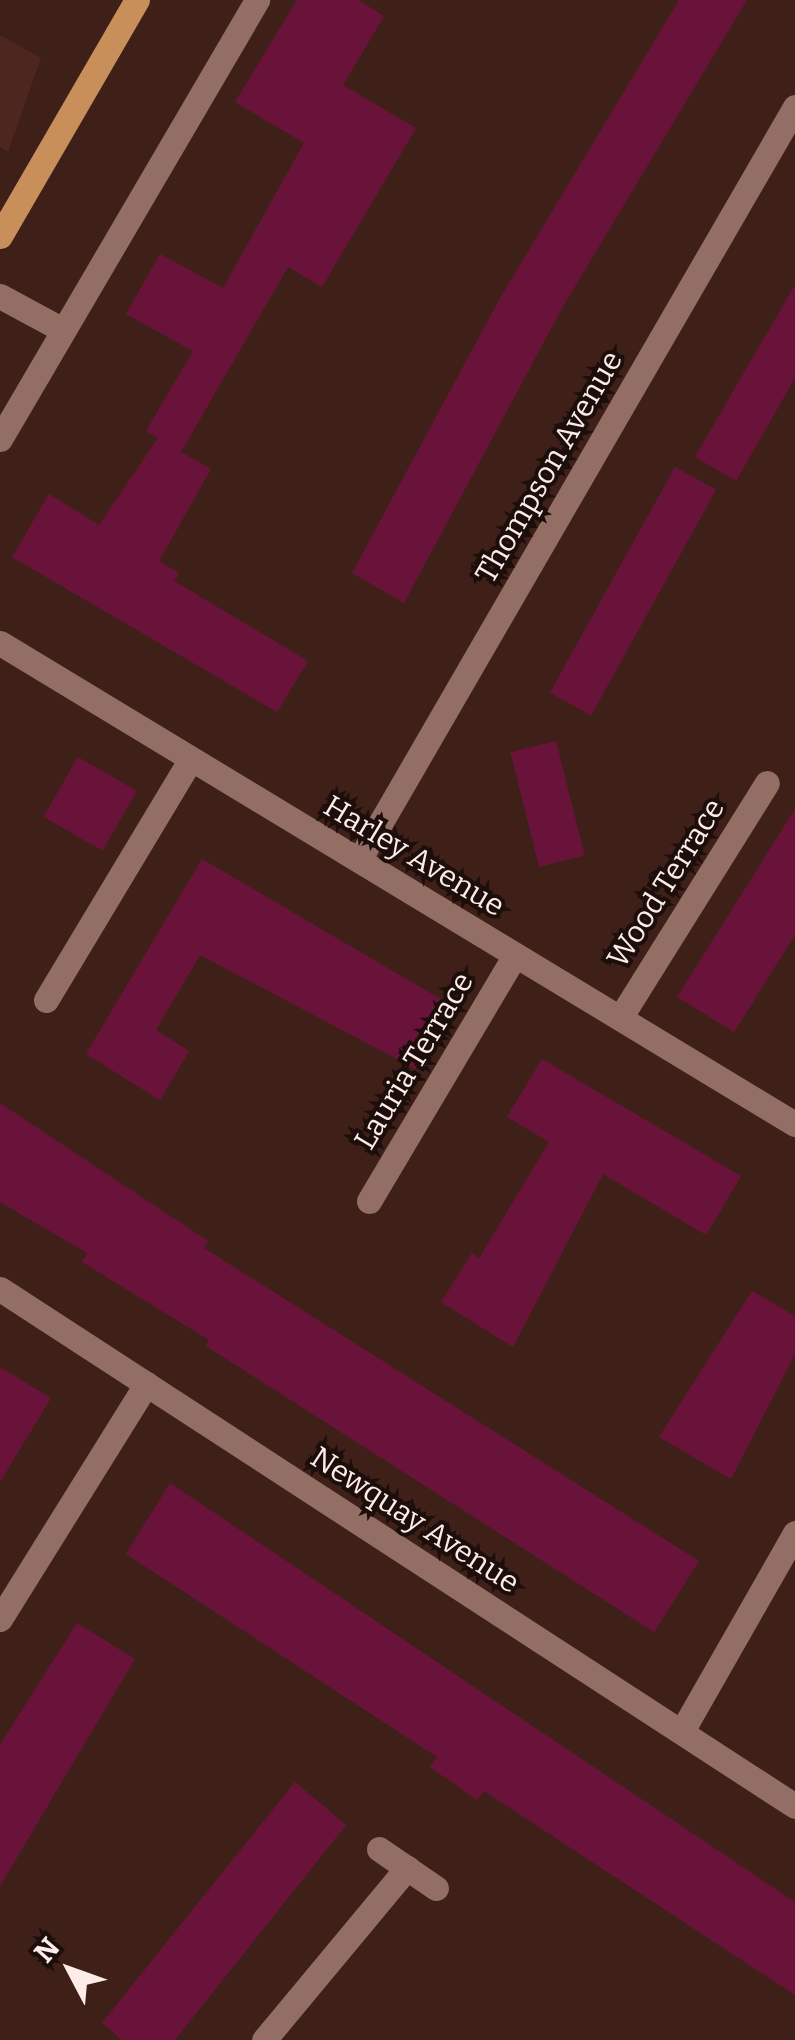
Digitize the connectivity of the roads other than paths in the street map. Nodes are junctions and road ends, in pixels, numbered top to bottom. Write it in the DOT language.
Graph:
graph roads {
  1 [pos="138,0"];
  2 [pos="257,0"];
  3 [pos="795,107"];
  4 [pos="0,236"];
  5 [pos="0,296"];
  6 [pos="64,330"];
  7 [pos="0,439"];
  8 [pos="0,644"];
  9 [pos="190,758"];
  10 [pos="766,783"];
  11 [pos="359,860"];
  12 [pos="515,956"];
  13 [pos="46,1000"];
  14 [pos="620,1018"];
  15 [pos="795,1124"];
  16 [pos="369,1200"];
  17 [pos="0,1289"];
  18 [pos="146,1384"];
  19 [pos="795,1532"];
  20 [pos="0,1619"];
  21 [pos="682,1731"];
  22 [pos="795,1806"];
  23 [pos="379,1850"];
  24 [pos="407,1868"];
  25 [pos="436,1888"];
  26 [pos="278,2036"];
  1 -- 4 [label="main road"];
  2 -- 6 [label="street"];
  3 -- 11 [label="street, Thompson Avenue"];
  5 -- 6 [label="street"];
  6 -- 7 [label="street"];
  8 -- 9 [label="street, Harley Avenue"];
  9 -- 11 [label="street, Harley Avenue"];
  9 -- 13 [label="street"];
  10 -- 14 [label="street, Wood Terrace"];
  11 -- 12 [label="street, Harley Avenue"];
  12 -- 14 [label="street, Harley Avenue"];
  12 -- 16 [label="street, Lauria Terrace"];
  14 -- 15 [label="street, Harley Avenue"];
  17 -- 18 [label="street, Newquay Avenue"];
  18 -- 20 [label="street"];
  18 -- 21 [label="street, Newquay Avenue"];
  19 -- 21 [label="street"];
  21 -- 22 [label="street, Newquay Avenue"];
  23 -- 24 [label="street"];
  24 -- 25 [label="street"];
  24 -- 26 [label="street"];
}
